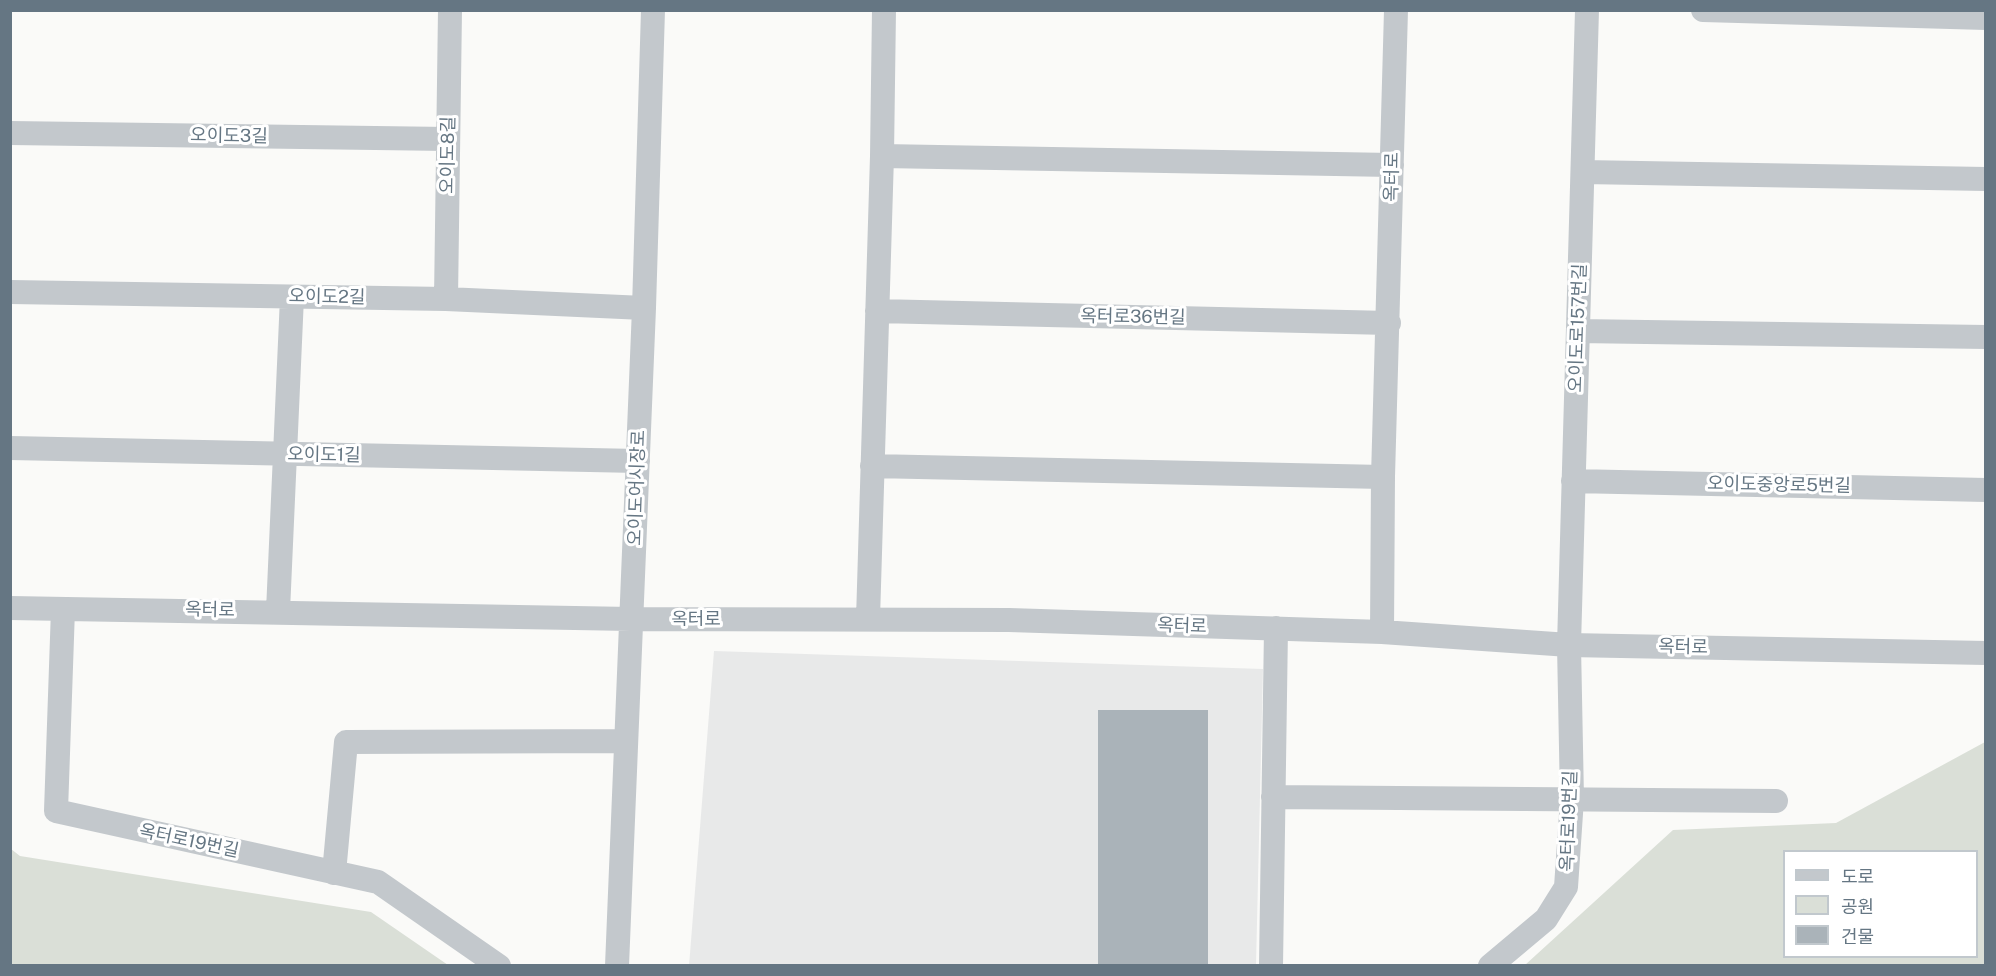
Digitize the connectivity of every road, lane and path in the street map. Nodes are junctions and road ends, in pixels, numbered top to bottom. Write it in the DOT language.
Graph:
graph roads {
  1 [pos="450,10"];
  2 [pos="653,10"];
  3 [pos="884,10"];
  4 [pos="1396,10"];
  5 [pos="1587,10"];
  6 [pos="1703,10"];
  7 [pos="1986,18"];
  8 [pos="10,133"];
  9 [pos="448,139"];
  10 [pos="882,156"];
  11 [pos="1392,165"];
  12 [pos="1583,172"];
  13 [pos="1986,179"];
  14 [pos="10,292"];
  15 [pos="292,297"];
  16 [pos="446,299"];
  17 [pos="644,308"];
  18 [pos="877,312"];
  19 [pos="1389,323"];
  20 [pos="1578,331"];
  21 [pos="1986,337"];
  22 [pos="10,448"];
  23 [pos="285,454"];
  24 [pos="638,461"];
  25 [pos="872,466"];
  26 [pos="1383,477"];
  27 [pos="1573,480"];
  28 [pos="1986,490"];
  29 [pos="10,608"];
  30 [pos="63,609"];
  31 [pos="278,611"];
  32 [pos="631,619"];
  33 [pos="868,619"];
  34 [pos="1276,628"];
  35 [pos="1382,632"];
  36 [pos="1569,645"];
  37 [pos="1986,653"];
  38 [pos="626,741"];
  39 [pos="1273,797"];
  40 [pos="1572,799"];
  41 [pos="1776,801"];
  42 [pos="334,873"];
  43 [pos="499,966"];
  44 [pos="617,966"];
  45 [pos="1271,966"];
  46 [pos="1491,966"];
  1 -- 9 [label="street, 오이도8길"];
  2 -- 17 [label="street, 오이도어시장로"];
  3 -- 10 [label="street"];
  4 -- 11 [label="street, 옥터로"];
  5 -- 12 [label="street, 오이도로157번길"];
  6 -- 7 [label="street"];
  8 -- 9 [label="street, 오이도3길"];
  9 -- 16 [label="street, 오이도8길"];
  10 -- 11 [label="street"];
  10 -- 18 [label="street"];
  11 -- 19 [label="street, 옥터로"];
  12 -- 13 [label="street"];
  12 -- 20 [label="street, 오이도로157번길"];
  14 -- 15 [label="street, 오이도2길"];
  15 -- 16 [label="street, 오이도2길"];
  15 -- 23 [label="street"];
  16 -- 17 [label="street, 오이도2길"];
  17 -- 24 [label="street, 오이도어시장로"];
  18 -- 19 [label="street, 옥터로36번길"];
  18 -- 25 [label="street"];
  19 -- 26 [label="street, 옥터로"];
  20 -- 21 [label="street"];
  20 -- 27 [label="street, 오이도로157번길"];
  22 -- 23 [label="street, 오이도1길"];
  23 -- 24 [label="street, 오이도1길"];
  23 -- 31 [label="street"];
  24 -- 32 [label="street, 오이도어시장로"];
  25 -- 26 [label="street"];
  25 -- 33 [label="street"];
  26 -- 35 [label="street, 옥터로"];
  27 -- 28 [label="street, 오이도중앙로5번길"];
  27 -- 36 [label="street, 오이도로157번길"];
  29 -- 30 [label="street, 옥터로"];
  30 -- 31 [label="street, 옥터로"];
  30 -- 42 [label="street, 옥터로19번길"];
  31 -- 32 [label="street, 옥터로"];
  32 -- 33 [label="street, 옥터로"];
  32 -- 38 [label="street, 오이도어시장로"];
  33 -- 34 [label="street, 옥터로"];
  34 -- 35 [label="street, 옥터로"];
  34 -- 39 [label="street"];
  35 -- 36 [label="street, 옥터로"];
  36 -- 37 [label="street, 옥터로"];
  36 -- 40 [label="street, 옥터로19번길"];
  38 -- 42 [label="street"];
  38 -- 44 [label="street, 오이도어시장로"];
  39 -- 40 [label="street"];
  39 -- 45 [label="street"];
  40 -- 41 [label="street"];
  40 -- 46 [label="street, 옥터로19번길"];
  42 -- 43 [label="street, 옥터로19번길"];
}
